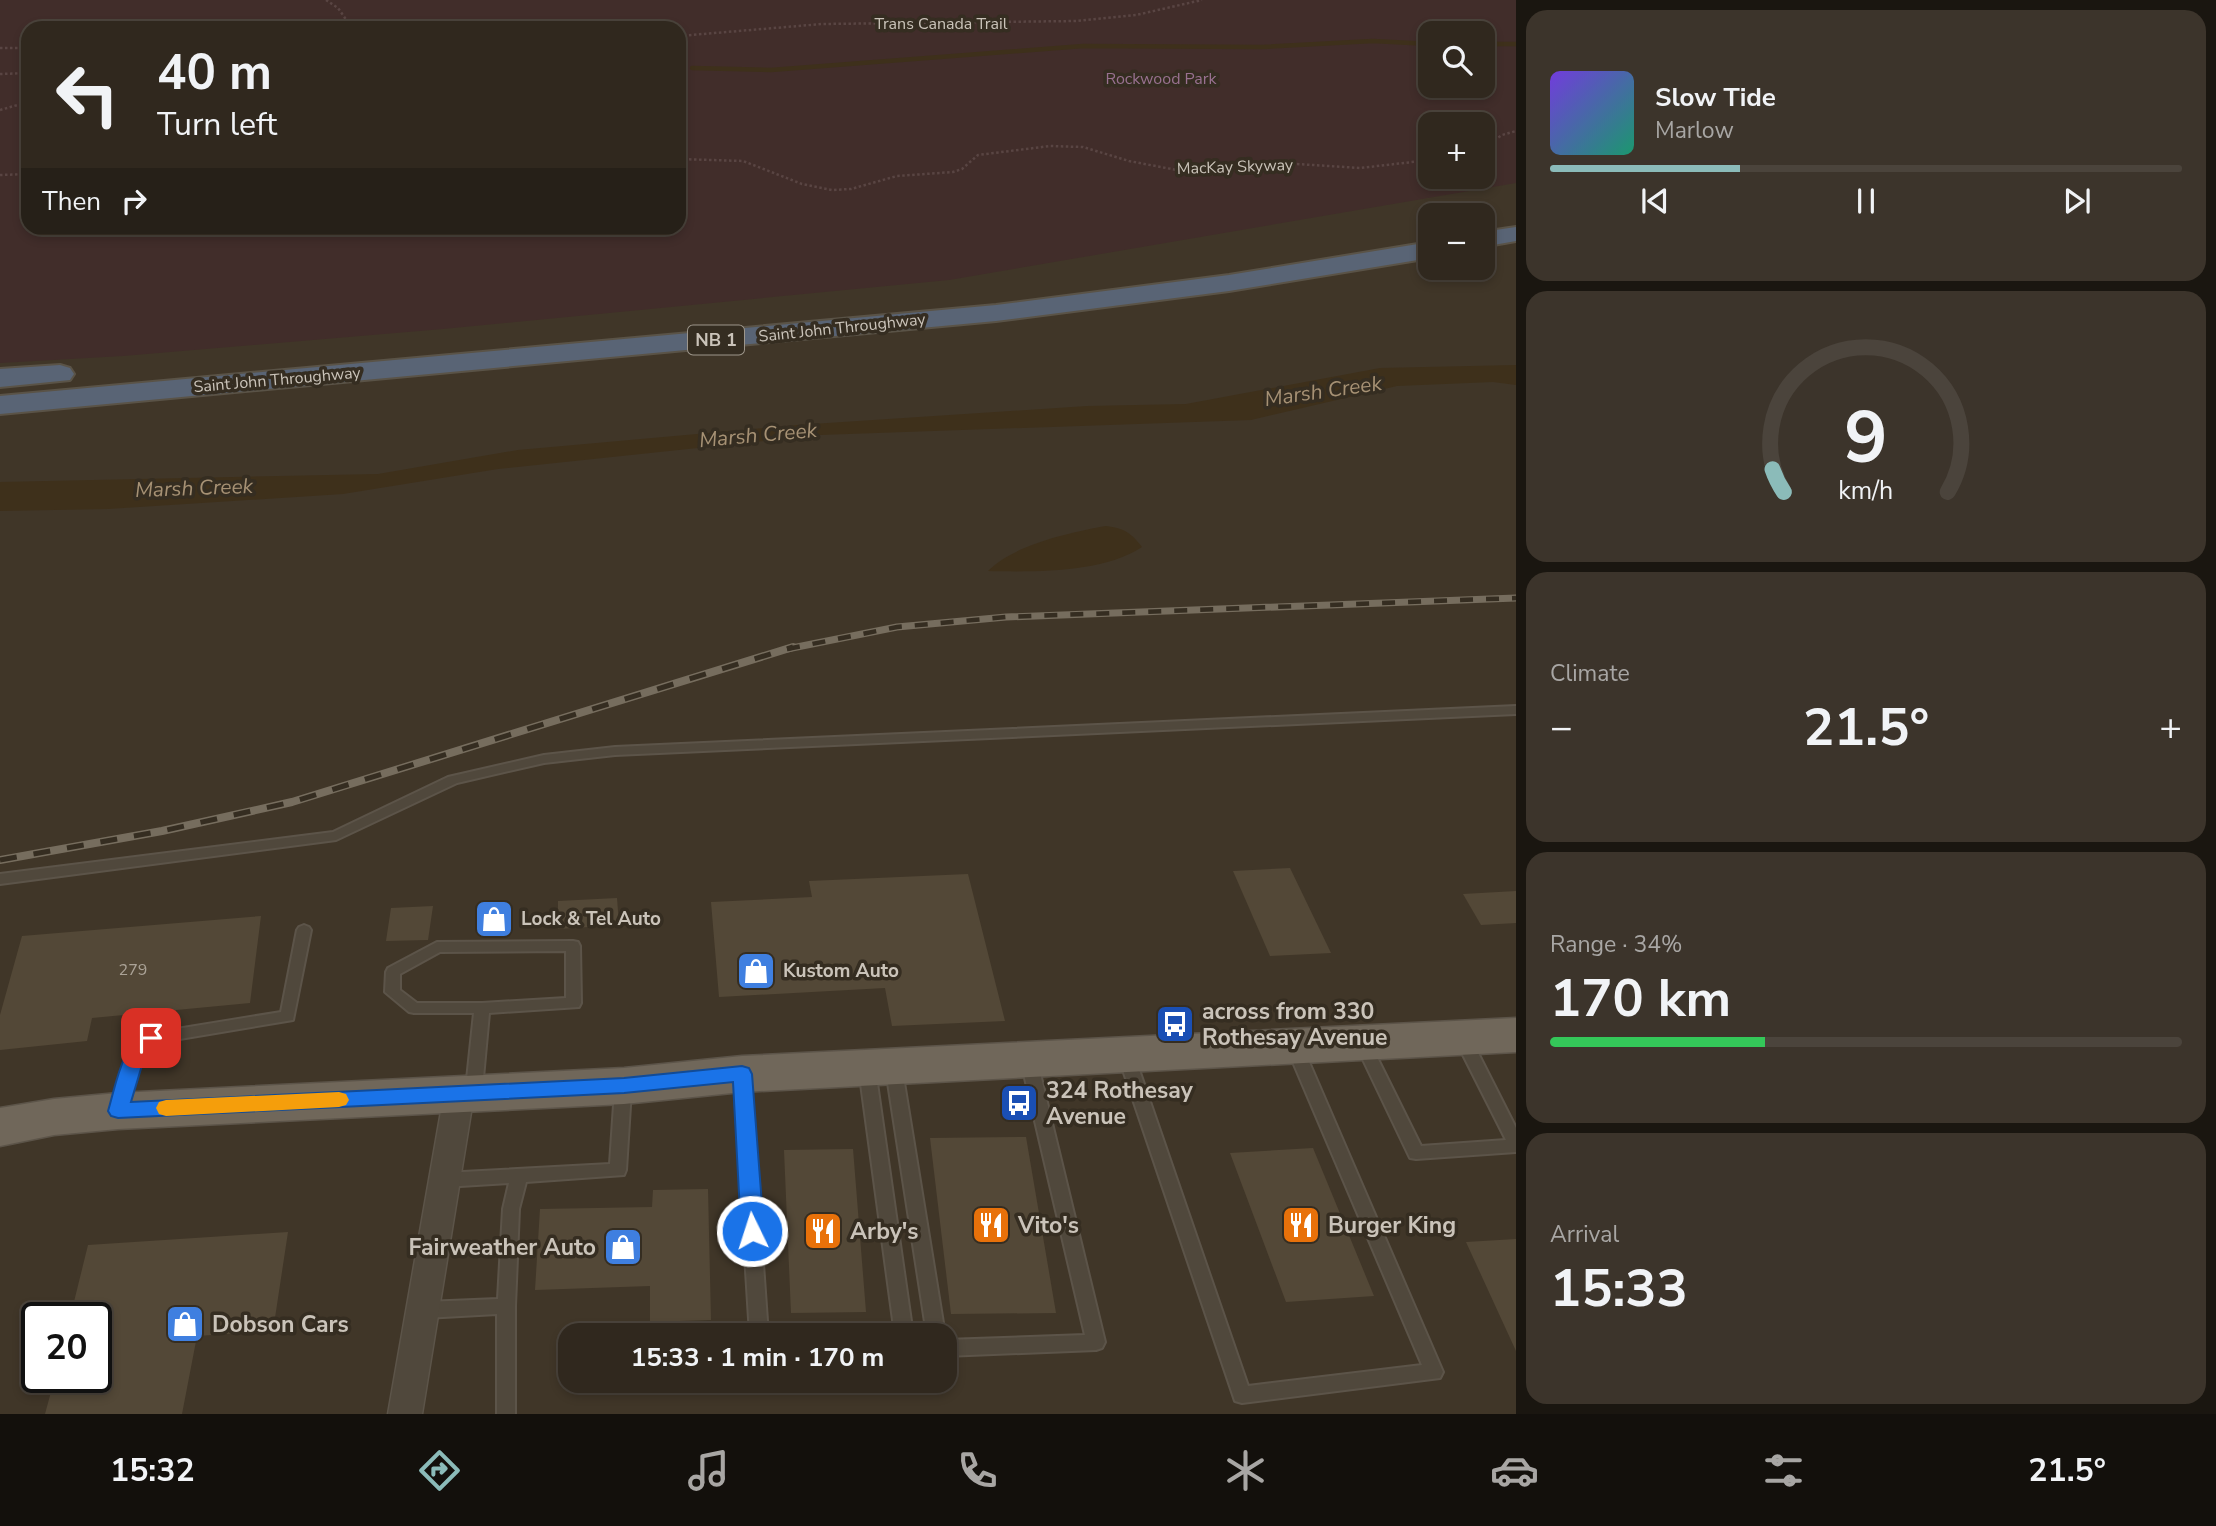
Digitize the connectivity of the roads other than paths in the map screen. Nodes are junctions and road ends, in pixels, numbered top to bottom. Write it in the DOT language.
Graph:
graph roads {
  1 [pos="1516,222"];
  2 [pos="1495,226"];
  3 [pos="1516,234"];
  4 [pos="1495,238"];
  5 [pos="1418,239"];
  6 [pos="1418,252"];
  7 [pos="996,313"];
  8 [pos="335,360"];
  9 [pos="0,377"];
  10 [pos="0,391"];
  11 [pos="0,405"];
  12 [pos="0,432"];
  13 [pos="1516,710"];
  14 [pos="0,879"];
  15 [pos="304,930"];
  16 [pos="482,1008"];
  17 [pos="1516,1035"];
  18 [pos="1463,1037"];
  19 [pos="1362,1042"];
  20 [pos="1294,1046"];
  21 [pos="1125,1055"];
  22 [pos="1028,1059"];
  23 [pos="880,1067"];
  24 [pos="742,1074"];
  25 [pos="624,1086"];
  26 [pos="467,1093"];
  27 [pos="118,1111"];
  28 [pos="6,1131"];
  29 [pos="1516,1145"];
  30 [pos="519,1176"];
  31 [pos="444,1180"];
  32 [pos="506,1306"];
  33 [pos="421,1310"];
  34 [pos="758,1323"];
  35 [pos="903,1323"];
  36 [pos="933,1323"];
  37 [pos="957,1348"];
  38 [pos="404,1414"];
  39 [pos="506,1414"];
  1 -- 2 [label="highway"];
  3 -- 4 [label="highway"];
  5 -- 8 [label="highway, Saint John Throughway / NB 1"];
  6 -- 7 [label="highway, Saint John Throughway / NB 1"];
  7 -- 11 [label="highway, Saint John Throughway / NB 1"];
  7 -- 12 [label="highway"];
  8 -- 9 [label="highway"];
  8 -- 10 [label="highway, Saint John Throughway / NB 1"];
  13 -- 14 [label="lane"];
  15 -- 27 [label="lane"];
  16 -- 16 [label="lane"];
  16 -- 26 [label="lane"];
  17 -- 18 [label="main road"];
  18 -- 19 [label="main road"];
  18 -- 29 [label="lane"];
  19 -- 20 [label="main road"];
  19 -- 29 [label="lane"];
  20 -- 21 [label="main road"];
  20 -- 21 [label="lane"];
  21 -- 22 [label="main road"];
  22 -- 23 [label="main road"];
  22 -- 37 [label="lane"];
  23 -- 24 [label="main road"];
  23 -- 35 [label="lane"];
  23 -- 36 [label="lane"];
  24 -- 25 [label="main road"];
  24 -- 34 [label="lane"];
  25 -- 26 [label="main road"];
  25 -- 30 [label="lane"];
  26 -- 27 [label="main road"];
  26 -- 31 [label="street"];
  27 -- 28 [label="main road"];
  30 -- 31 [label="lane"];
  30 -- 32 [label="lane"];
  31 -- 33 [label="street"];
  32 -- 33 [label="lane"];
  32 -- 39 [label="lane"];
  33 -- 38 [label="street"];
}
